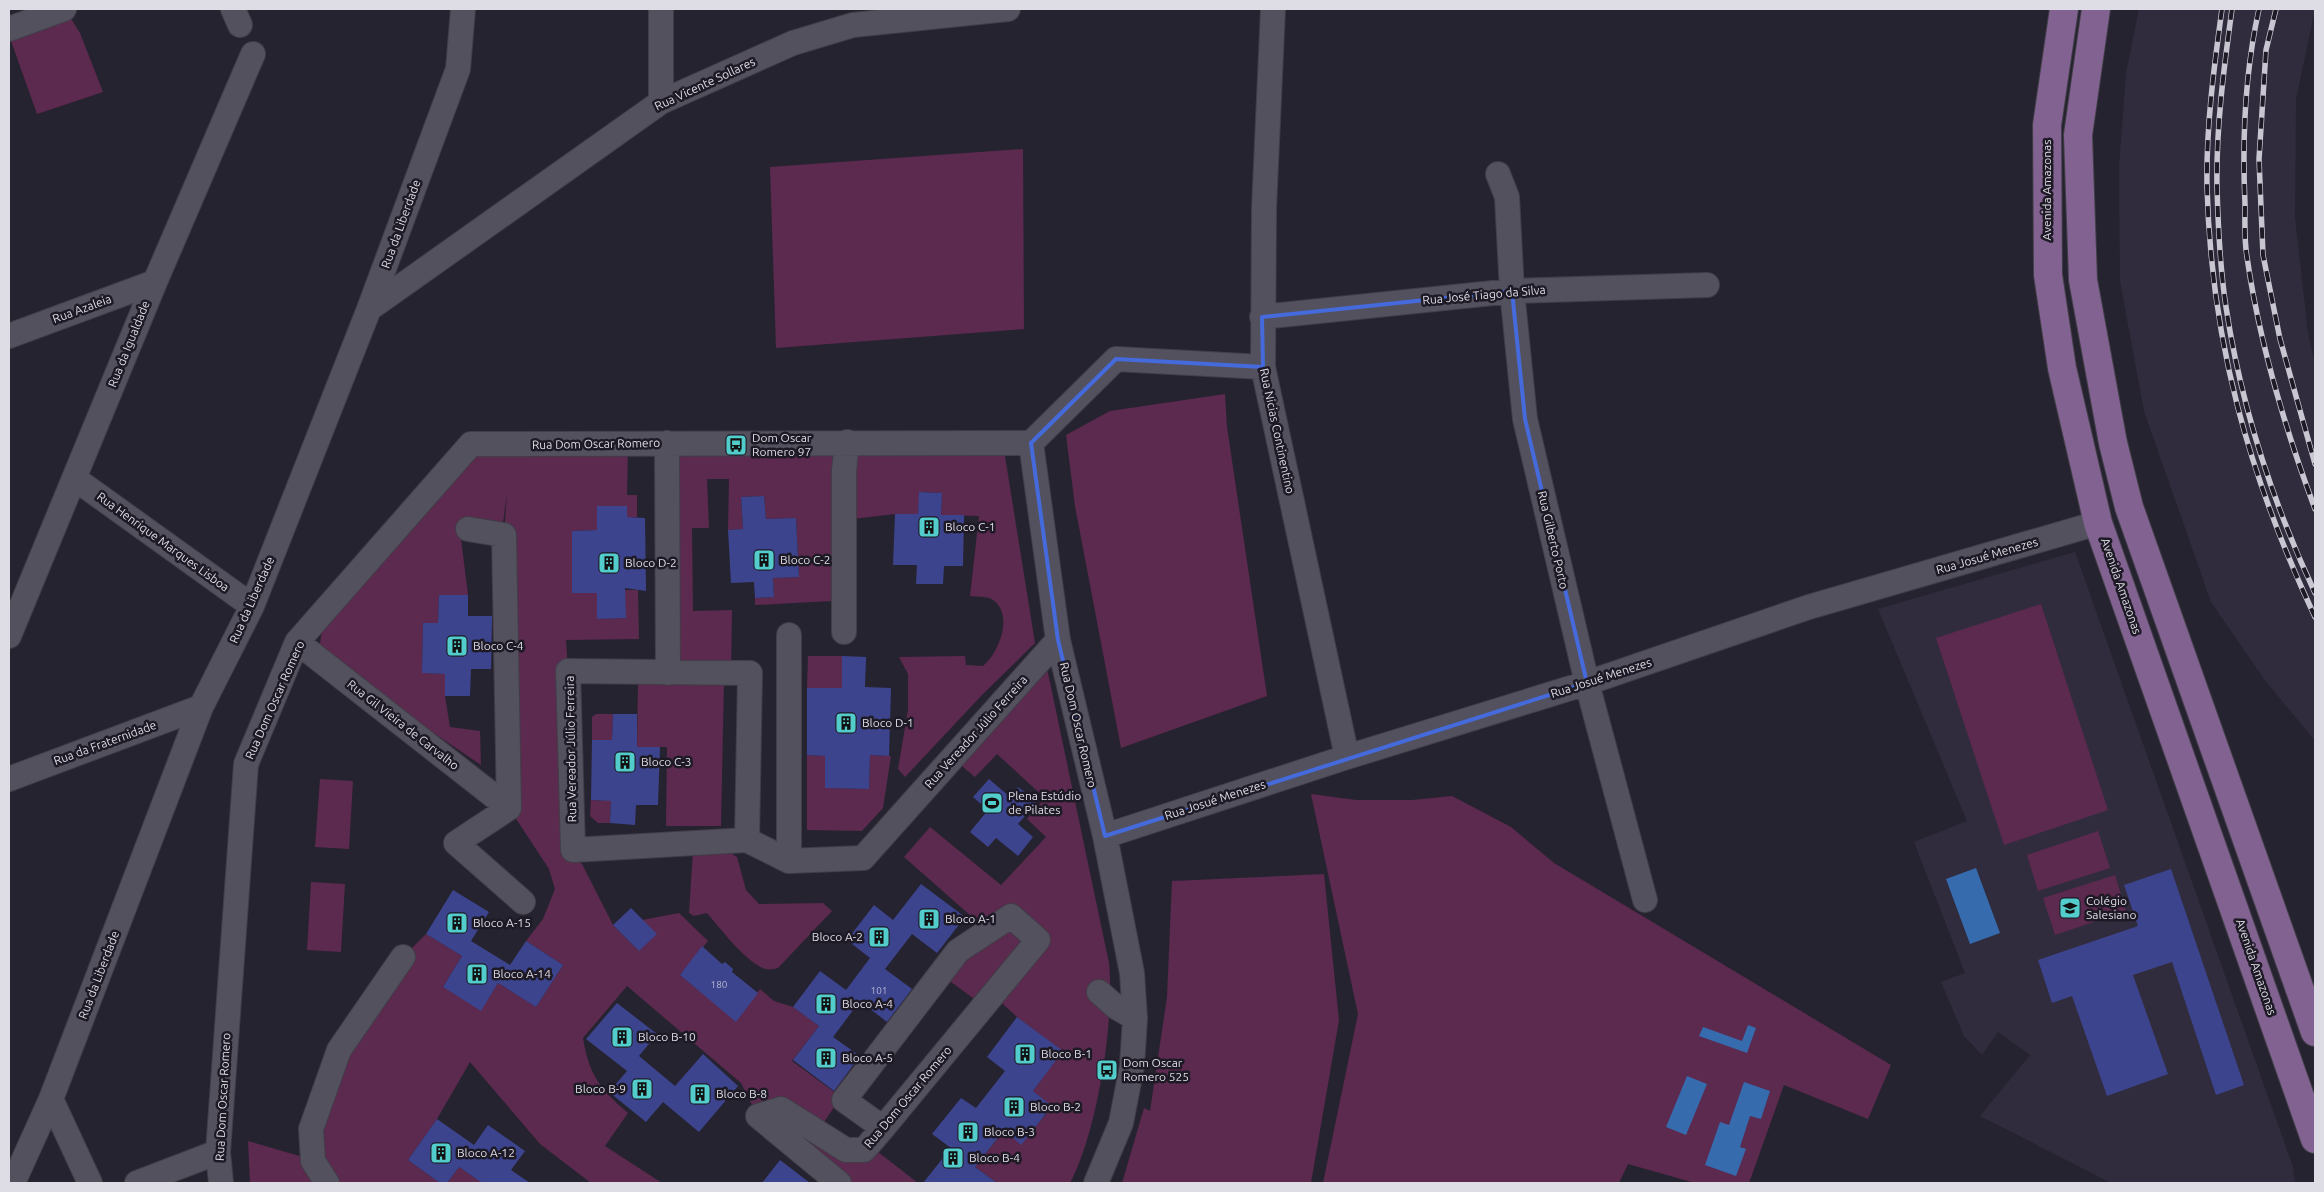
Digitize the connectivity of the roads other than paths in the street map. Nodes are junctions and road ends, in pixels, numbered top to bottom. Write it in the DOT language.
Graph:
graph roads {
  1 [pos="64,9"];
  2 [pos="463,9"];
  3 [pos="661,9"];
  4 [pos="1008,9"];
  5 [pos="1273,9"];
  6 [pos="2064,9"];
  7 [pos="2091,12"];
  8 [pos="850,17"];
  9 [pos="14,21"];
  10 [pos="253,54"];
  11 [pos="661,102"];
  12 [pos="1498,174"];
  13 [pos="155,282"];
  14 [pos="1707,285"];
  15 [pos="1512,291"];
  16 [pos="369,309"];
  17 [pos="1262,317"];
  18 [pos="9,336"];
  19 [pos="1263,367"];
  20 [pos="847,442"];
  21 [pos="667,443"];
  22 [pos="1031,443"];
  23 [pos="74,478"];
  24 [pos="2098,523"];
  25 [pos="468,530"];
  26 [pos="252,606"];
  27 [pos="844,632"];
  28 [pos="789,635"];
  29 [pos="9,636"];
  30 [pos="1058,640"];
  31 [pos="297,642"];
  32 [pos="668,673"];
  33 [pos="1587,683"];
  34 [pos="201,707"];
  35 [pos="1347,757"];
  36 [pos="9,779"];
  37 [pos="509,808"];
  38 [pos="1105,836"];
  39 [pos="746,840"];
  40 [pos="789,861"];
  41 [pos="1645,900"];
  42 [pos="523,902"];
  43 [pos="403,957"];
  44 [pos="1099,992"];
  45 [pos="1135,1018"];
  46 [pos="2315,1032"];
  47 [pos="51,1099"];
  48 [pos="883,1128"];
  49 [pos="2315,1139"];
  50 [pos="218,1152"];
  51 [pos="13,1183"];
  52 [pos="90,1183"];
  53 [pos="137,1183"];
  54 [pos="221,1183"];
  55 [pos="326,1183"];
  56 [pos="840,1183"];
  57 [pos="1096,1183"];
  1 -- 9 [label="street"];
  2 -- 16 [label="street, Rua da Liberdade"];
  3 -- 11 [label="street"];
  4 -- 8 [label="street, Rua Vicente Sollares"];
  5 -- 17 [label="street, Rua Nicias Continentino"];
  6 -- 24 [label="main road, Avenida Amazonas"];
  7 -- 46 [label="main road"];
  8 -- 11 [label="street, Rua Vicente Sollares"];
  10 -- 13 [label="street, Rua da Igualdade"];
  11 -- 16 [label="street, Rua Vicente Sollares"];
  12 -- 15 [label="street, Rua Gilberto Porto"];
  13 -- 18 [label="street, Rua Azaleia"];
  13 -- 23 [label="street, Rua da Igualdade"];
  14 -- 15 [label="street, Rua José Tiago da Silva"];
  15 -- 17 [label="street, Rua José Tiago da Silva"];
  15 -- 33 [label="street, Rua Gilberto Porto"];
  16 -- 26 [label="street, Rua da Liberdade"];
  17 -- 19 [label="street, Rua Nicias Continentino"];
  19 -- 22 [label="street"];
  19 -- 35 [label="street, Rua Nicias Continentino"];
  20 -- 21 [label="street, Rua Dom Oscar Romero"];
  20 -- 22 [label="street, Rua Dom Oscar Romero"];
  20 -- 27 [label="street"];
  21 -- 31 [label="street, Rua Dom Oscar Romero"];
  21 -- 32 [label="street, Rua Dom Oscar Romero"];
  22 -- 30 [label="street, Rua Dom Oscar Romero"];
  23 -- 26 [label="street, Rua Henrique Marques Lisboa"];
  23 -- 29 [label="street, Rua da Igualdade"];
  24 -- 33 [label="street, Rua Josué Menezes"];
  24 -- 49 [label="main road, Avenida Amazonas"];
  25 -- 37 [label="street"];
  26 -- 34 [label="street, Rua da Liberdade"];
  28 -- 40 [label="street"];
  30 -- 38 [label="street, Rua Dom Oscar Romero"];
  30 -- 40 [label="street, Rua Vereador Júlio Ferreira"];
  31 -- 37 [label="street, Rua Gil Vieira de Carvalho"];
  31 -- 50 [label="street, Rua Dom Oscar Romero"];
  32 -- 39 [label="street, Rua Vereador Júlio Ferreira"];
  32 -- 39 [label="street, Rua Vereador Júlio Ferreira"];
  33 -- 35 [label="street, Rua Josué Menezes"];
  33 -- 41 [label="street, Rua Gilberto Porto"];
  34 -- 36 [label="street, Rua da Fraternidade"];
  34 -- 47 [label="street, Rua da Liberdade"];
  35 -- 38 [label="street, Rua Josué Menezes"];
  37 -- 42 [label="street"];
  38 -- 45 [label="street, Rua Dom Oscar Romero"];
  39 -- 40 [label="street, Rua Vereador Júlio Ferreira"];
  43 -- 55 [label="street"];
  44 -- 45 [label="street"];
  45 -- 57 [label="street, Rua Dom Oscar Romero"];
  47 -- 51 [label="street, Rua da Liberdade"];
  47 -- 52 [label="street"];
  48 -- 48 [label="street, Rua Dom Oscar Romero"];
  48 -- 56 [label="street, Rua Dom Oscar Romero"];
  50 -- 53 [label="street"];
  50 -- 54 [label="street, Rua Dom Oscar Romero"];
}
